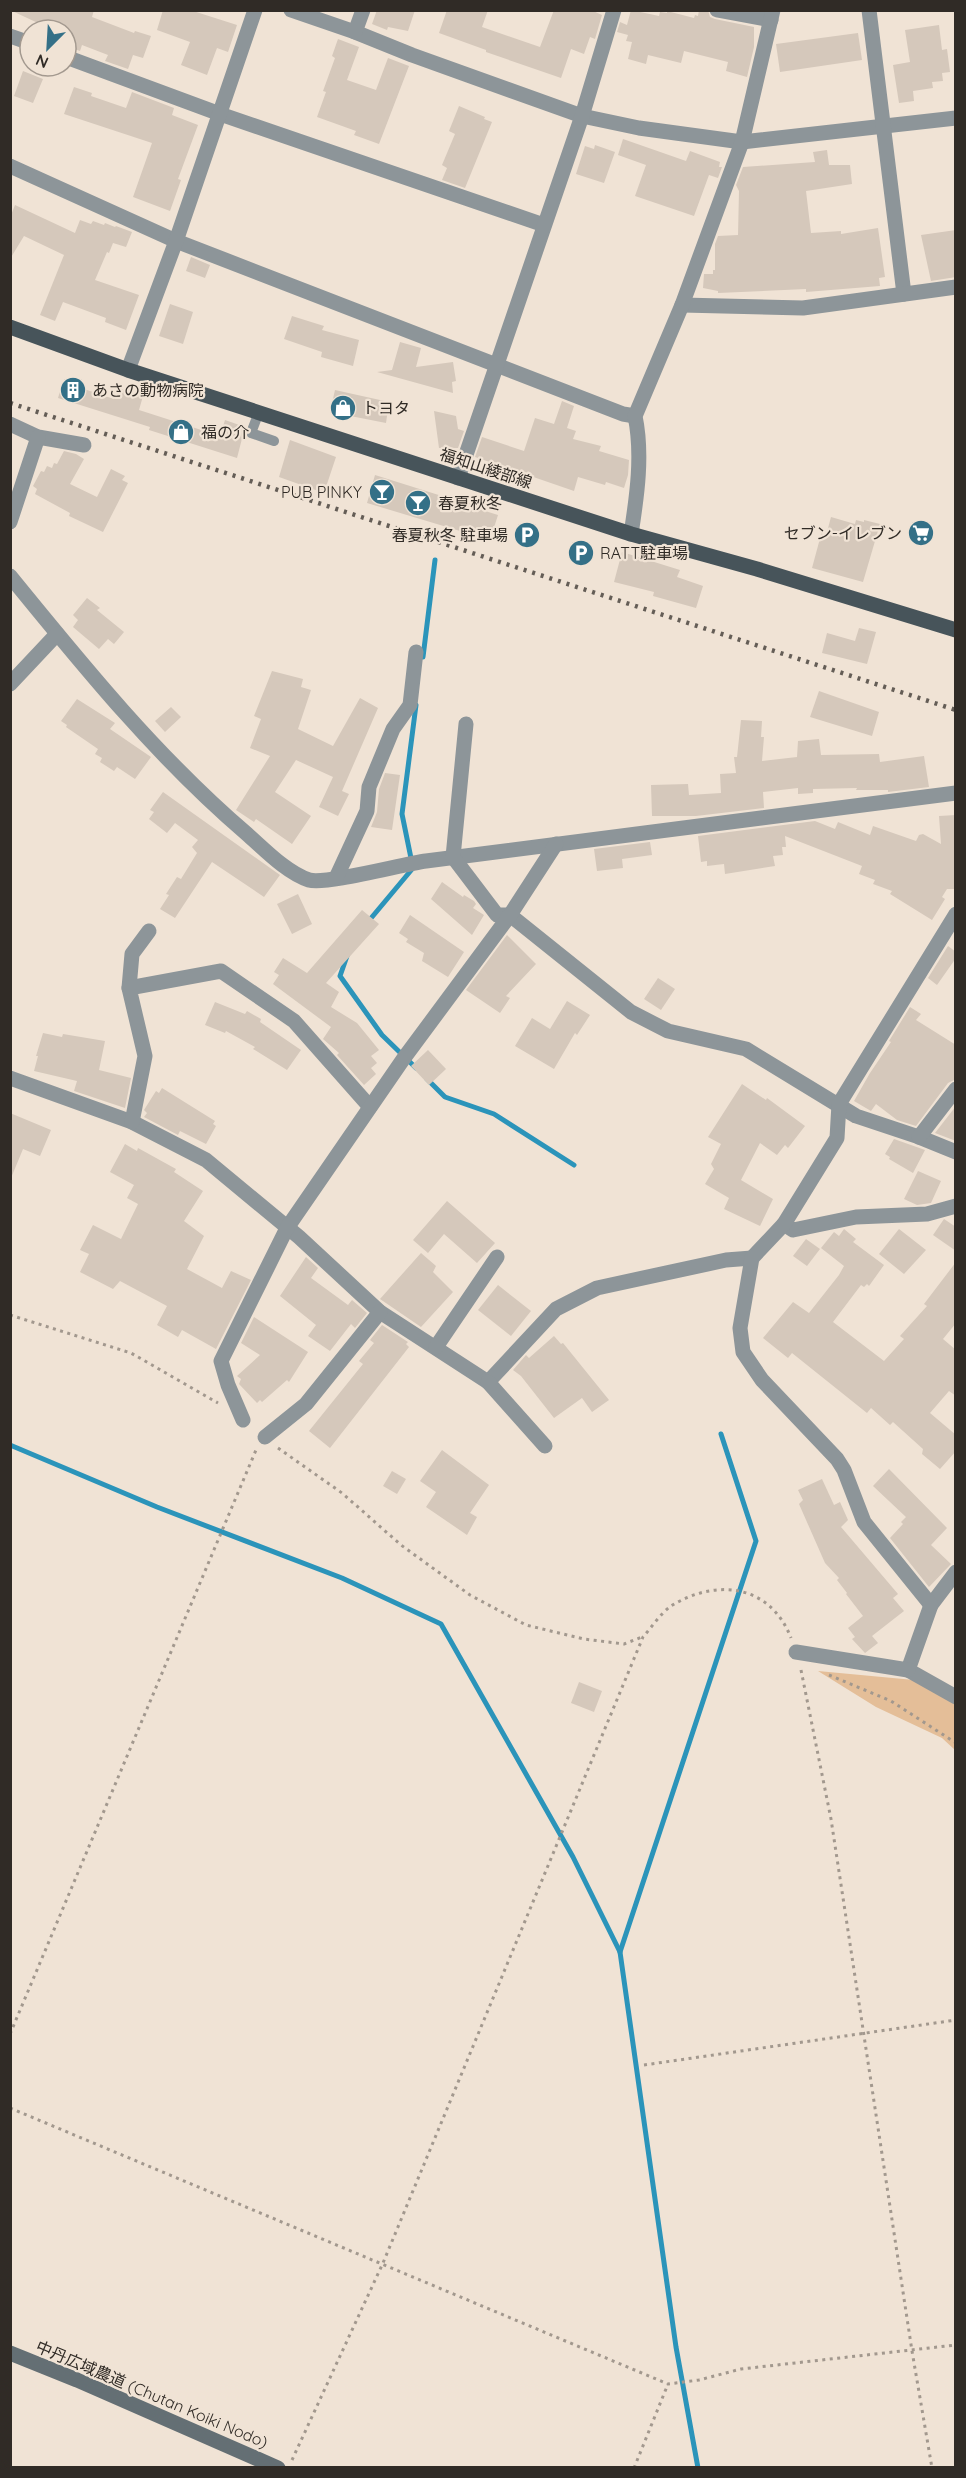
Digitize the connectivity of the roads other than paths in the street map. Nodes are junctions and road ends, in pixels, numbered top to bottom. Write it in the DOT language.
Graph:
graph roads {
  1 [pos="255,10"];
  2 [pos="291,10"];
  3 [pos="363,10"];
  4 [pos="614,10"];
  5 [pos="717,10"];
  6 [pos="869,10"];
  7 [pos="772,15"];
  8 [pos="355,32"];
  9 [pos="78,61"];
  10 [pos="220,114"];
  11 [pos="582,116"];
  12 [pos="956,118"];
  13 [pos="885,128"];
  14 [pos="742,142"];
  15 [pos="10,166"];
  16 [pos="544,225"];
  17 [pos="176,241"];
  18 [pos="956,287"];
  19 [pos="904,294"];
  20 [pos="682,305"];
  21 [pos="10,327"];
  22 [pos="496,364"];
  23 [pos="128,370"];
  24 [pos="259,412"];
  25 [pos="635,416"];
  26 [pos="10,424"];
  27 [pos="38,436"];
  28 [pos="274,441"];
  29 [pos="84,445"];
  30 [pos="458,478"];
  31 [pos="10,522"];
  32 [pos="631,534"];
  33 [pos="10,576"];
  34 [pos="956,630"];
  35 [pos="57,634"];
  36 [pos="416,652"];
  37 [pos="10,684"];
  38 [pos="466,724"];
  39 [pos="956,793"];
  40 [pos="556,844"];
  41 [pos="453,857"];
  42 [pos="336,878"];
  43 [pos="956,914"];
  44 [pos="510,915"];
  45 [pos="149,931"];
  46 [pos="129,988"];
  47 [pos="10,1078"];
  48 [pos="956,1089"];
  49 [pos="839,1104"];
  50 [pos="370,1107"];
  51 [pos="132,1122"];
  52 [pos="919,1137"];
  53 [pos="956,1152"];
  54 [pos="956,1206"];
  55 [pos="784,1224"];
  56 [pos="287,1228"];
  57 [pos="497,1257"];
  58 [pos="752,1258"];
  59 [pos="380,1312"];
  60 [pos="436,1347"];
  61 [pos="488,1382"];
  62 [pos="243,1420"];
  63 [pos="265,1437"];
  64 [pos="545,1446"];
  65 [pos="956,1572"];
  66 [pos="931,1605"];
  67 [pos="796,1652"];
  68 [pos="908,1670"];
  69 [pos="956,1697"];
  70 [pos="10,2353"];
  71 [pos="278,2468"];
  1 -- 10 [label="street"];
  2 -- 8 [label="street"];
  3 -- 8 [label="street"];
  4 -- 11 [label="street"];
  5 -- 7 [label="street"];
  6 -- 13 [label="street"];
  7 -- 14 [label="street"];
  8 -- 11 [label="street"];
  9 -- 10 [label="street"];
  10 -- 16 [label="street"];
  10 -- 17 [label="street"];
  11 -- 14 [label="street"];
  11 -- 16 [label="street"];
  12 -- 13 [label="street"];
  13 -- 14 [label="street"];
  13 -- 19 [label="street"];
  14 -- 20 [label="street"];
  15 -- 17 [label="street"];
  16 -- 22 [label="street"];
  17 -- 22 [label="street"];
  17 -- 23 [label="street"];
  18 -- 19 [label="street"];
  19 -- 20 [label="street"];
  20 -- 25 [label="street"];
  21 -- 23 [label="main road, 福知山綾部線"];
  22 -- 25 [label="street"];
  22 -- 30 [label="street"];
  23 -- 24 [label="main road, 福知山綾部線"];
  24 -- 28 [label="lane"];
  24 -- 30 [label="main road, 福知山綾部線"];
  25 -- 32 [label="street"];
  26 -- 27 [label="street"];
  27 -- 29 [label="street"];
  27 -- 31 [label="street"];
  30 -- 32 [label="main road, 福知山綾部線"];
  32 -- 34 [label="main road, 福知山綾部線"];
  33 -- 35 [label="street"];
  35 -- 37 [label="street"];
  35 -- 42 [label="street"];
  36 -- 42 [label="street"];
  38 -- 41 [label="street"];
  39 -- 40 [label="street"];
  40 -- 41 [label="street"];
  40 -- 44 [label="street"];
  41 -- 42 [label="street"];
  41 -- 44 [label="street"];
  43 -- 49 [label="street"];
  44 -- 49 [label="street"];
  44 -- 50 [label="street"];
  45 -- 46 [label="street"];
  46 -- 50 [label="street"];
  46 -- 51 [label="street"];
  47 -- 51 [label="street"];
  48 -- 52 [label="street"];
  49 -- 52 [label="street"];
  49 -- 55 [label="street"];
  50 -- 56 [label="street"];
  51 -- 56 [label="street"];
  52 -- 53 [label="street"];
  54 -- 55 [label="street"];
  55 -- 58 [label="street"];
  56 -- 59 [label="street"];
  56 -- 62 [label="street"];
  57 -- 60 [label="street"];
  58 -- 61 [label="street"];
  58 -- 66 [label="street"];
  59 -- 60 [label="street"];
  59 -- 63 [label="street"];
  60 -- 61 [label="street"];
  61 -- 64 [label="street"];
  65 -- 66 [label="street"];
  66 -- 68 [label="street"];
  67 -- 68 [label="street"];
  68 -- 69 [label="street"];
  70 -- 71 [label="street, 中丹広域農道 (Chutan Koiki Nodo)"];
}
